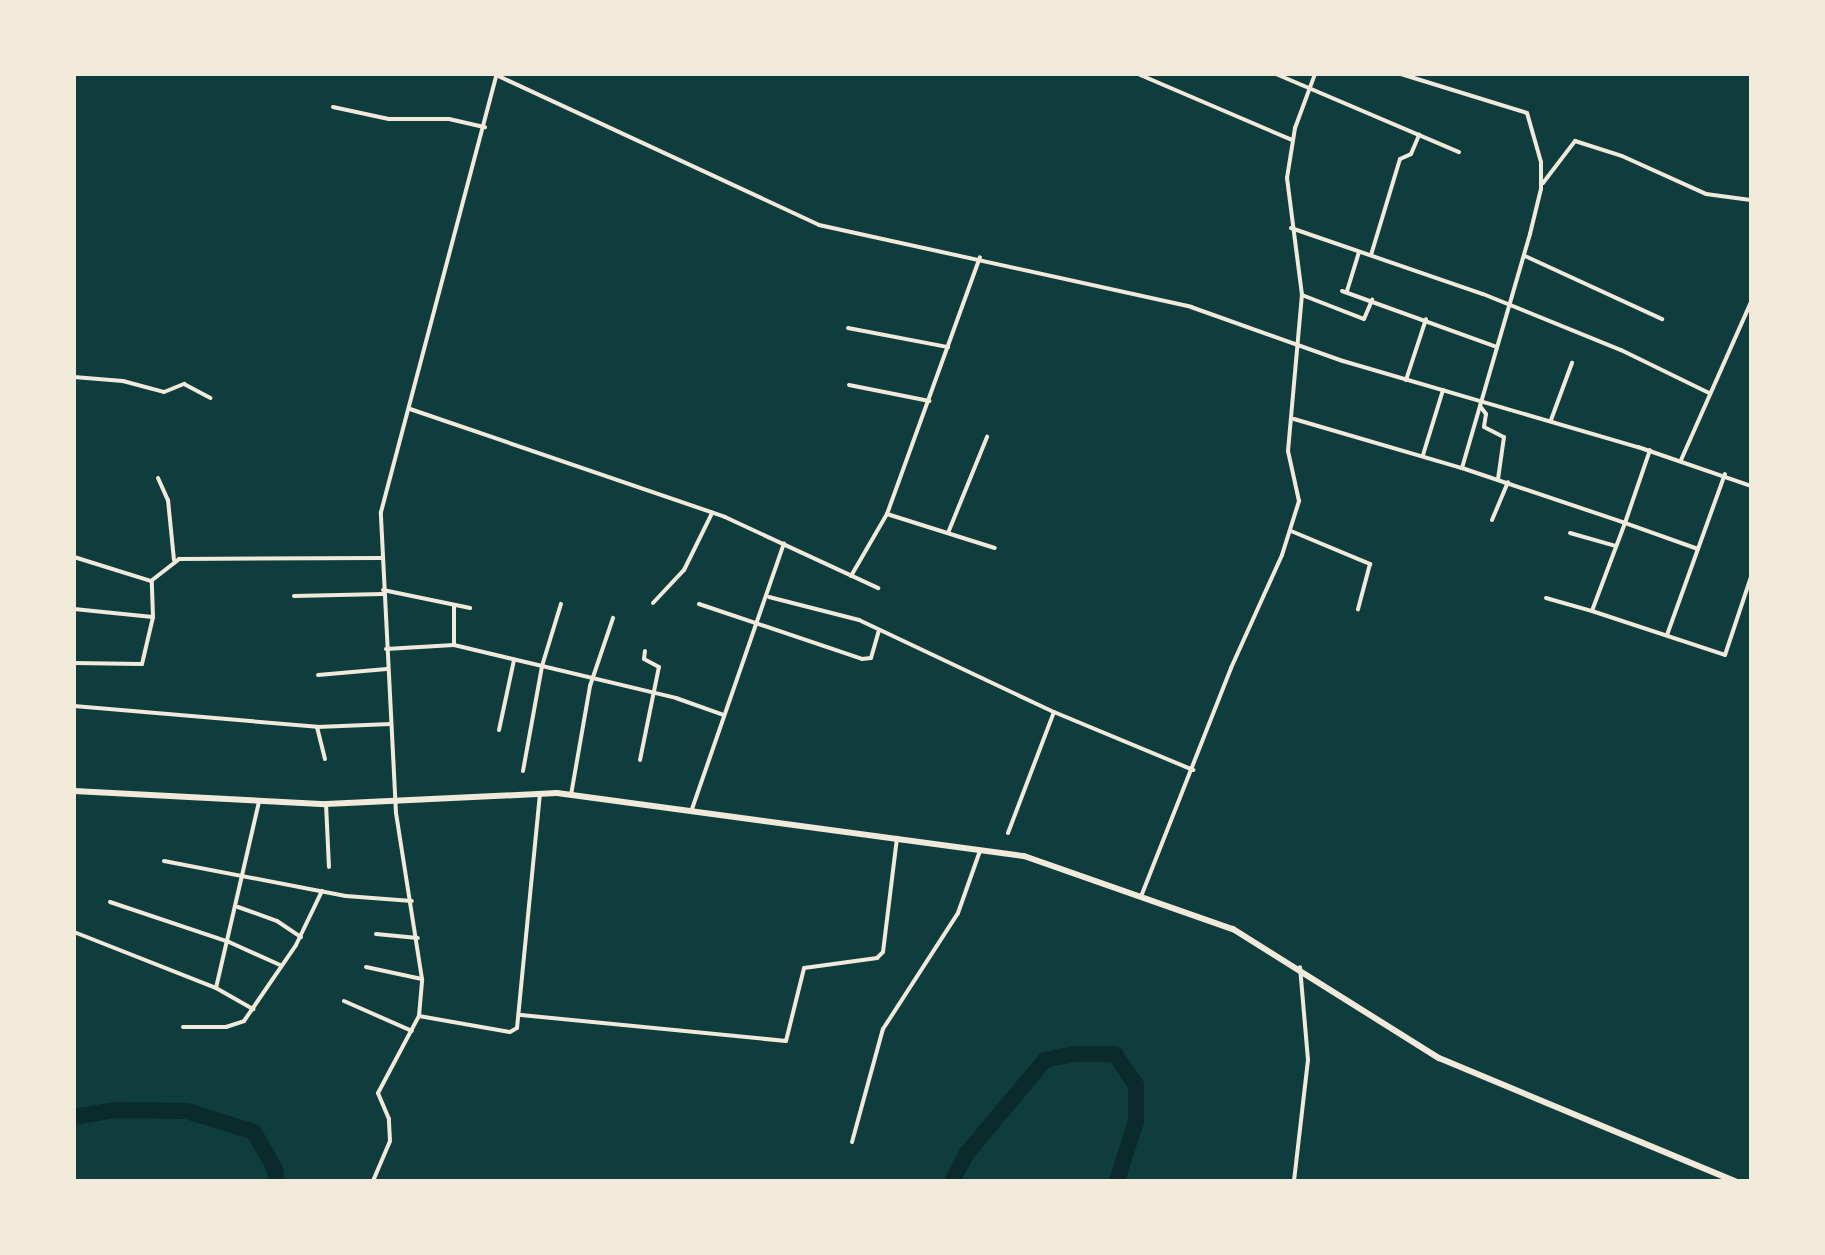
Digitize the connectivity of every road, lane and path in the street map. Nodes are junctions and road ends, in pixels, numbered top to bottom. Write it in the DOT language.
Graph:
graph roads {
  1 [pos="496,74"];
  2 [pos="1138,74"];
  3 [pos="1276,74"];
  4 [pos="1315,74"];
  5 [pos="1401,74"];
  6 [pos="1307,89"];
  7 [pos="333,107"];
  8 [pos="485,127"];
  9 [pos="1419,135"];
  10 [pos="1292,140"];
  11 [pos="1459,152"];
  12 [pos="1541,185"];
  13 [pos="1751,200"];
  14 [pos="1291,228"];
  15 [pos="1359,252"];
  16 [pos="1370,256"];
  17 [pos="1525,256"];
  18 [pos="980,257"];
  19 [pos="1302,295"];
  20 [pos="1372,300"];
  21 [pos="1751,302"];
  22 [pos="1511,305"];
  23 [pos="1426,319"];
  24 [pos="1662,319"];
  25 [pos="848,328"];
  26 [pos="948,347"];
  27 [pos="1298,347"];
  28 [pos="1497,347"];
  29 [pos="1572,363"];
  30 [pos="74,377"];
  31 [pos="1406,380"];
  32 [pos="849,385"];
  33 [pos="1443,390"];
  34 [pos="1709,393"];
  35 [pos="210,398"];
  36 [pos="929,401"];
  37 [pos="1480,404"];
  38 [pos="409,409"];
  39 [pos="1294,419"];
  40 [pos="1550,421"];
  41 [pos="987,437"];
  42 [pos="1650,450"];
  43 [pos="1423,455"];
  44 [pos="1681,460"];
  45 [pos="1462,468"];
  46 [pos="1725,474"];
  47 [pos="158,478"];
  48 [pos="1498,479"];
  49 [pos="1508,482"];
  50 [pos="1751,486"];
  51 [pos="712,512"];
  52 [pos="887,514"];
  53 [pos="1492,520"];
  54 [pos="1625,523"];
  55 [pos="1291,531"];
  56 [pos="948,533"];
  57 [pos="1570,533"];
  58 [pos="784,542"];
  59 [pos="1616,546"];
  60 [pos="995,548"];
  61 [pos="1698,549"];
  62 [pos="74,557"];
  63 [pos="382,558"];
  64 [pos="174,560"];
  65 [pos="850,576"];
  66 [pos="1751,578"];
  67 [pos="151,581"];
  68 [pos="878,588"];
  69 [pos="383,592"];
  70 [pos="294,596"];
  71 [pos="769,597"];
  72 [pos="1546,598"];
  73 [pos="653,603"];
  74 [pos="561,604"];
  75 [pos="699,604"];
  76 [pos="454,605"];
  77 [pos="470,608"];
  78 [pos="74,609"];
  79 [pos="1358,609"];
  80 [pos="1592,611"];
  81 [pos="153,617"];
  82 [pos="613,618"];
  83 [pos="759,623"];
  84 [pos="879,630"];
  85 [pos="1667,635"];
  86 [pos="454,645"];
  87 [pos="386,649"];
  88 [pos="645,651"];
  89 [pos="514,660"];
  90 [pos="74,663"];
  91 [pos="542,666"];
  92 [pos="387,669"];
  93 [pos="318,675"];
  94 [pos="593,679"];
  95 [pos="654,693"];
  96 [pos="74,706"];
  97 [pos="1054,712"];
  98 [pos="724,715"];
  99 [pos="391,724"];
  100 [pos="319,727"];
  101 [pos="499,730"];
  102 [pos="325,759"];
  103 [pos="640,760"];
  104 [pos="1193,770"];
  105 [pos="523,771"];
  106 [pos="74,791"];
  107 [pos="540,793"];
  108 [pos="571,795"];
  109 [pos="259,802"];
  110 [pos="331,803"];
  111 [pos="395,803"];
  112 [pos="692,809"];
  113 [pos="1008,833"];
  114 [pos="897,836"];
  115 [pos="981,848"];
  116 [pos="164,861"];
  117 [pos="329,867"];
  118 [pos="244,877"];
  119 [pos="324,892"];
  120 [pos="1142,894"];
  121 [pos="412,901"];
  122 [pos="110,902"];
  123 [pos="238,907"];
  124 [pos="74,932"];
  125 [pos="376,934"];
  126 [pos="301,937"];
  127 [pos="418,938"];
  128 [pos="229,942"];
  129 [pos="280,965"];
  130 [pos="366,967"];
  131 [pos="1300,967"];
  132 [pos="422,979"];
  133 [pos="216,988"];
  134 [pos="344,1001"];
  135 [pos="253,1009"];
  136 [pos="521,1015"];
  137 [pos="419,1016"];
  138 [pos="183,1027"];
  139 [pos="412,1031"];
  140 [pos="852,1142"];
  141 [pos="373,1181"];
  142 [pos="1294,1181"];
  143 [pos="1735,1181"];
  1 -- 8 [label="street"];
  1 -- 18 [label="street"];
  2 -- 10 [label="street"];
  3 -- 6 [label="street"];
  4 -- 6 [label="street"];
  5 -- 12 [label="street"];
  6 -- 9 [label="street"];
  6 -- 10 [label="street"];
  7 -- 8 [label="street"];
  8 -- 38 [label="street"];
  9 -- 11 [label="street"];
  9 -- 16 [label="street"];
  10 -- 14 [label="street"];
  12 -- 13 [label="street"];
  12 -- 17 [label="street"];
  14 -- 15 [label="street"];
  14 -- 19 [label="street"];
  15 -- 16 [label="street"];
  15 -- 20 [label="street"];
  16 -- 22 [label="street"];
  17 -- 22 [label="street"];
  17 -- 24 [label="street"];
  18 -- 26 [label="street"];
  18 -- 27 [label="street"];
  19 -- 20 [label="street"];
  19 -- 27 [label="street"];
  20 -- 23 [label="street"];
  21 -- 34 [label="street"];
  22 -- 28 [label="street"];
  22 -- 34 [label="street"];
  23 -- 28 [label="street"];
  23 -- 31 [label="street"];
  25 -- 26 [label="street"];
  26 -- 36 [label="street"];
  27 -- 31 [label="street"];
  27 -- 39 [label="street"];
  28 -- 37 [label="street"];
  29 -- 40 [label="street"];
  30 -- 35 [label="street"];
  31 -- 33 [label="street"];
  32 -- 36 [label="street"];
  33 -- 37 [label="street"];
  33 -- 43 [label="street"];
  34 -- 44 [label="street"];
  36 -- 52 [label="street"];
  37 -- 40 [label="street"];
  37 -- 45 [label="street"];
  37 -- 48 [label="street"];
  38 -- 51 [label="street"];
  38 -- 63 [label="street"];
  39 -- 43 [label="street"];
  39 -- 55 [label="street"];
  40 -- 42 [label="street"];
  41 -- 56 [label="street"];
  42 -- 44 [label="street"];
  42 -- 54 [label="street"];
  43 -- 45 [label="street"];
  44 -- 46 [label="street"];
  45 -- 48 [label="street"];
  46 -- 50 [label="street"];
  46 -- 61 [label="street"];
  47 -- 64 [label="street"];
  48 -- 49 [label="street"];
  49 -- 53 [label="street"];
  49 -- 54 [label="street"];
  51 -- 58 [label="street"];
  51 -- 73 [label="street"];
  52 -- 56 [label="street"];
  52 -- 65 [label="street"];
  54 -- 59 [label="street"];
  54 -- 61 [label="street"];
  55 -- 79 [label="street"];
  55 -- 104 [label="street"];
  56 -- 60 [label="street"];
  57 -- 59 [label="street"];
  58 -- 65 [label="street"];
  58 -- 71 [label="street"];
  59 -- 80 [label="street"];
  61 -- 85 [label="street"];
  62 -- 67 [label="street"];
  63 -- 64 [label="street"];
  63 -- 69 [label="street"];
  64 -- 67 [label="street"];
  65 -- 68 [label="street"];
  66 -- 85 [label="street"];
  67 -- 81 [label="street"];
  69 -- 70 [label="street"];
  69 -- 76 [label="street"];
  69 -- 87 [label="street"];
  71 -- 83 [label="street"];
  71 -- 84 [label="street"];
  72 -- 80 [label="street"];
  74 -- 91 [label="street"];
  75 -- 83 [label="street"];
  76 -- 77 [label="street"];
  76 -- 86 [label="street"];
  78 -- 81 [label="street"];
  80 -- 85 [label="street"];
  81 -- 90 [label="street"];
  82 -- 94 [label="street"];
  83 -- 84 [label="street"];
  83 -- 98 [label="street"];
  83 -- 112 [label="street"];
  84 -- 97 [label="street"];
  86 -- 87 [label="street"];
  86 -- 89 [label="street"];
  87 -- 92 [label="street"];
  88 -- 95 [label="street"];
  89 -- 91 [label="street"];
  89 -- 101 [label="street"];
  91 -- 94 [label="street"];
  91 -- 105 [label="street"];
  92 -- 93 [label="street"];
  92 -- 99 [label="street"];
  94 -- 95 [label="street"];
  94 -- 108 [label="street"];
  95 -- 98 [label="street"];
  95 -- 103 [label="street"];
  96 -- 100 [label="street"];
  97 -- 104 [label="street"];
  97 -- 113 [label="street"];
  98 -- 112 [label="street"];
  99 -- 100 [label="street"];
  99 -- 111 [label="street"];
  100 -- 102 [label="street"];
  104 -- 120 [label="street"];
  106 -- 109 [label="main road"];
  107 -- 108 [label="main road"];
  107 -- 111 [label="main road"];
  107 -- 136 [label="street"];
  108 -- 112 [label="main road"];
  109 -- 110 [label="main road"];
  109 -- 118 [label="street"];
  110 -- 111 [label="main road"];
  110 -- 117 [label="street"];
  111 -- 121 [label="street"];
  112 -- 114 [label="main road"];
  114 -- 115 [label="main road"];
  114 -- 136 [label="street"];
  115 -- 120 [label="main road"];
  115 -- 140 [label="street"];
  116 -- 118 [label="street"];
  118 -- 119 [label="street"];
  118 -- 123 [label="street"];
  119 -- 121 [label="street"];
  119 -- 126 [label="street"];
  120 -- 131 [label="main road"];
  121 -- 127 [label="street"];
  122 -- 128 [label="street"];
  123 -- 126 [label="street"];
  123 -- 128 [label="street"];
  124 -- 133 [label="street"];
  125 -- 127 [label="street"];
  126 -- 129 [label="street"];
  127 -- 132 [label="street"];
  128 -- 129 [label="street"];
  128 -- 133 [label="street"];
  129 -- 135 [label="street"];
  130 -- 132 [label="street"];
  131 -- 142 [label="street"];
  131 -- 143 [label="main road"];
  132 -- 137 [label="street"];
  133 -- 135 [label="street"];
  134 -- 139 [label="street"];
  135 -- 138 [label="street"];
  136 -- 137 [label="street"];
  137 -- 139 [label="street"];
  139 -- 141 [label="street"];
}
